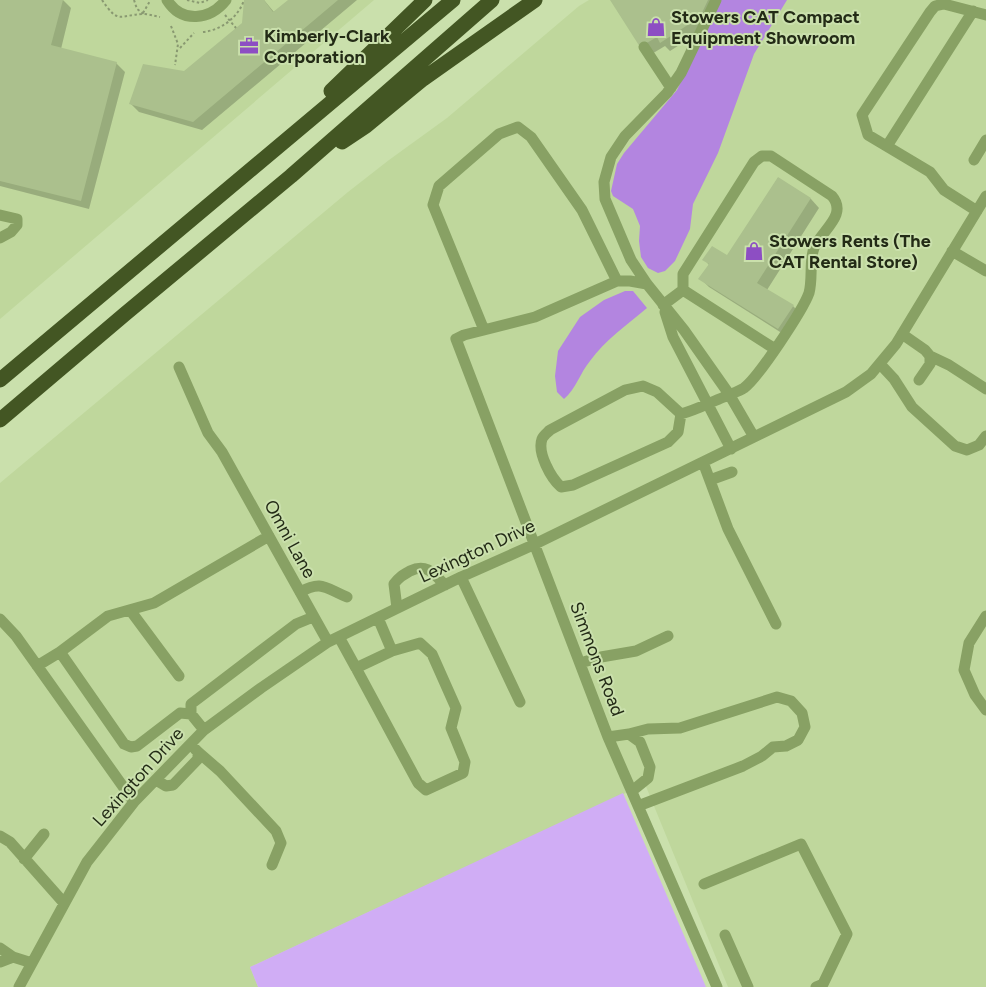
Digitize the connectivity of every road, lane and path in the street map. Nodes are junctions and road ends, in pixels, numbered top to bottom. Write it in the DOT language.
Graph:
graph roads {
  1 [pos="102,0"];
  2 [pos="134,0"];
  3 [pos="167,0"];
  4 [pos="186,0"];
  5 [pos="208,0"];
  6 [pos="226,0"];
  7 [pos="244,0"];
  8 [pos="425,0"];
  9 [pos="453,0"];
  10 [pos="492,0"];
  11 [pos="535,0"];
  12 [pos="716,0"];
  13 [pos="150,1"];
  14 [pos="973,11"];
  15 [pos="143,14"];
  16 [pos="986,15"];
  17 [pos="160,17"];
  18 [pos="171,26"];
  19 [pos="203,32"];
  20 [pos="194,33"];
  21 [pos="644,47"];
  22 [pos="179,48"];
  23 [pos="175,65"];
  24 [pos="671,88"];
  25 [pos="986,140"];
  26 [pos="887,146"];
  27 [pos="974,160"];
  28 [pos="248,171"];
  29 [pos="291,176"];
  30 [pos="986,196"];
  31 [pos="977,211"];
  32 [pos="0,215"];
  33 [pos="0,238"];
  34 [pos="952,251"];
  35 [pos="986,270"];
  36 [pos="617,281"];
  37 [pos="647,284"];
  38 [pos="683,290"];
  39 [pos="663,306"];
  40 [pos="484,330"];
  41 [pos="902,334"];
  42 [pos="775,349"];
  43 [pos="930,356"];
  44 [pos="880,364"];
  45 [pos="179,367"];
  46 [pos="0,380"];
  47 [pos="919,380"];
  48 [pos="986,389"];
  49 [pos="729,394"];
  50 [pos="707,404"];
  51 [pos="681,414"];
  52 [pos="0,420"];
  53 [pos="986,436"];
  54 [pos="754,437"];
  55 [pos="731,449"];
  56 [pos="703,462"];
  57 [pos="732,472"];
  58 [pos="710,480"];
  59 [pos="269,536"];
  60 [pos="533,545"];
  61 [pos="461,577"];
  62 [pos="445,585"];
  63 [pos="300,592"];
  64 [pos="347,597"];
  65 [pos="397,608"];
  66 [pos="130,610"];
  67 [pos="986,616"];
  68 [pos="314,617"];
  69 [pos="378,618"];
  70 [pos="776,624"];
  71 [pos="2,625"];
  72 [pos="668,636"];
  73 [pos="339,637"];
  74 [pos="328,642"];
  75 [pos="392,651"];
  76 [pos="60,652"];
  77 [pos="580,663"];
  78 [pos="37,666"];
  79 [pos="356,668"];
  80 [pos="179,676"];
  81 [pos="520,702"];
  82 [pos="986,710"];
  83 [pos="191,714"];
  84 [pos="204,730"];
  85 [pos="629,734"];
  86 [pos="608,737"];
  87 [pos="194,748"];
  88 [pos="156,780"];
  89 [pos="632,792"];
  90 [pos="134,802"];
  91 [pos="638,806"];
  92 [pos="44,834"];
  93 [pos="0,836"];
  94 [pos="24,859"];
  95 [pos="272,865"];
  96 [pos="704,884"];
  97 [pos="64,904"];
  98 [pos="725,935"];
  99 [pos="0,948"];
  100 [pos="13,956"];
  101 [pos="0,962"];
  102 [pos="32,964"];
  103 [pos="19,987"];
  104 [pos="717,987"];
  105 [pos="748,987"];
  106 [pos="816,987"];
  1 -- 15 [label="path"];
  2 -- 15 [label="path"];
  3 -- 6 [label="street"];
  4 -- 5 [label="path"];
  7 -- 19 [label="path"];
  8 -- 28 [label="highway"];
  9 -- 28 [label="highway"];
  10 -- 29 [label="highway"];
  11 -- 29 [label="highway"];
  12 -- 24 [label="street"];
  13 -- 15 [label="path"];
  14 -- 16 [label="street"];
  14 -- 26 [label="street"];
  14 -- 26 [label="street"];
  15 -- 17 [label="path"];
  18 -- 22 [label="path"];
  20 -- 22 [label="path"];
  21 -- 24 [label="street"];
  22 -- 23 [label="path"];
  24 -- 37 [label="street"];
  25 -- 27 [label="street"];
  26 -- 31 [label="street"];
  28 -- 46 [label="highway"];
  29 -- 52 [label="highway"];
  30 -- 31 [label="street, Lexington Drive"];
  31 -- 34 [label="street, Lexington Drive"];
  32 -- 33 [label="street"];
  34 -- 35 [label="street"];
  34 -- 41 [label="street, Lexington Drive"];
  36 -- 37 [label="street"];
  36 -- 40 [label="street"];
  36 -- 40 [label="street"];
  37 -- 39 [label="street"];
  38 -- 39 [label="street"];
  38 -- 42 [label="street"];
  38 -- 42 [label="street"];
  39 -- 49 [label="street"];
  39 -- 50 [label="street"];
  40 -- 60 [label="street, Simmons Road"];
  41 -- 43 [label="street"];
  41 -- 44 [label="street, Lexington Drive"];
  42 -- 49 [label="street"];
  43 -- 47 [label="street"];
  43 -- 48 [label="street"];
  44 -- 53 [label="street"];
  44 -- 54 [label="street, Lexington Drive"];
  45 -- 59 [label="street, Omni Lane"];
  49 -- 50 [label="street"];
  49 -- 54 [label="street"];
  50 -- 51 [label="street"];
  50 -- 55 [label="street"];
  51 -- 51 [label="street"];
  54 -- 55 [label="street, Lexington Drive"];
  55 -- 56 [label="street, Lexington Drive"];
  56 -- 58 [label="street"];
  56 -- 60 [label="street, Lexington Drive"];
  57 -- 58 [label="street"];
  58 -- 70 [label="street"];
  59 -- 63 [label="street, Omni Lane"];
  59 -- 66 [label="street"];
  60 -- 61 [label="street, Lexington Drive"];
  60 -- 77 [label="street, Simmons Road"];
  61 -- 62 [label="street, Lexington Drive"];
  61 -- 81 [label="street"];
  62 -- 65 [label="street, Lexington Drive"];
  62 -- 65 [label="street"];
  63 -- 64 [label="street"];
  63 -- 68 [label="street, Omni Lane"];
  65 -- 69 [label="street, Lexington Drive"];
  66 -- 76 [label="street"];
  66 -- 80 [label="street"];
  67 -- 82 [label="street"];
  68 -- 74 [label="street, Omni Lane"];
  68 -- 83 [label="street"];
  69 -- 73 [label="street, Lexington Drive"];
  69 -- 75 [label="street"];
  71 -- 78 [label="street"];
  72 -- 77 [label="street"];
  73 -- 74 [label="street, Lexington Drive"];
  73 -- 79 [label="street"];
  74 -- 84 [label="street, Lexington Drive"];
  75 -- 79 [label="street"];
  75 -- 79 [label="street"];
  76 -- 78 [label="street"];
  76 -- 83 [label="street"];
  77 -- 86 [label="street, Simmons Road"];
  78 -- 90 [label="street"];
  83 -- 84 [label="street"];
  84 -- 87 [label="street, Lexington Drive"];
  85 -- 86 [label="street"];
  85 -- 89 [label="street"];
  85 -- 91 [label="street"];
  86 -- 89 [label="street, Simmons Road"];
  87 -- 88 [label="street, Lexington Drive"];
  87 -- 88 [label="street"];
  87 -- 95 [label="street"];
  88 -- 90 [label="street, Lexington Drive"];
  89 -- 91 [label="street, Simmons Road"];
  90 -- 97 [label="street, Lexington Drive"];
  91 -- 104 [label="street, Simmons Road"];
  92 -- 94 [label="street"];
  93 -- 94 [label="street"];
  94 -- 97 [label="street"];
  96 -- 106 [label="street"];
  97 -- 102 [label="street, Lexington Drive"];
  98 -- 105 [label="street"];
  99 -- 100 [label="street"];
  100 -- 101 [label="street"];
  100 -- 102 [label="street"];
  102 -- 103 [label="street, Lexington Drive"];
}
